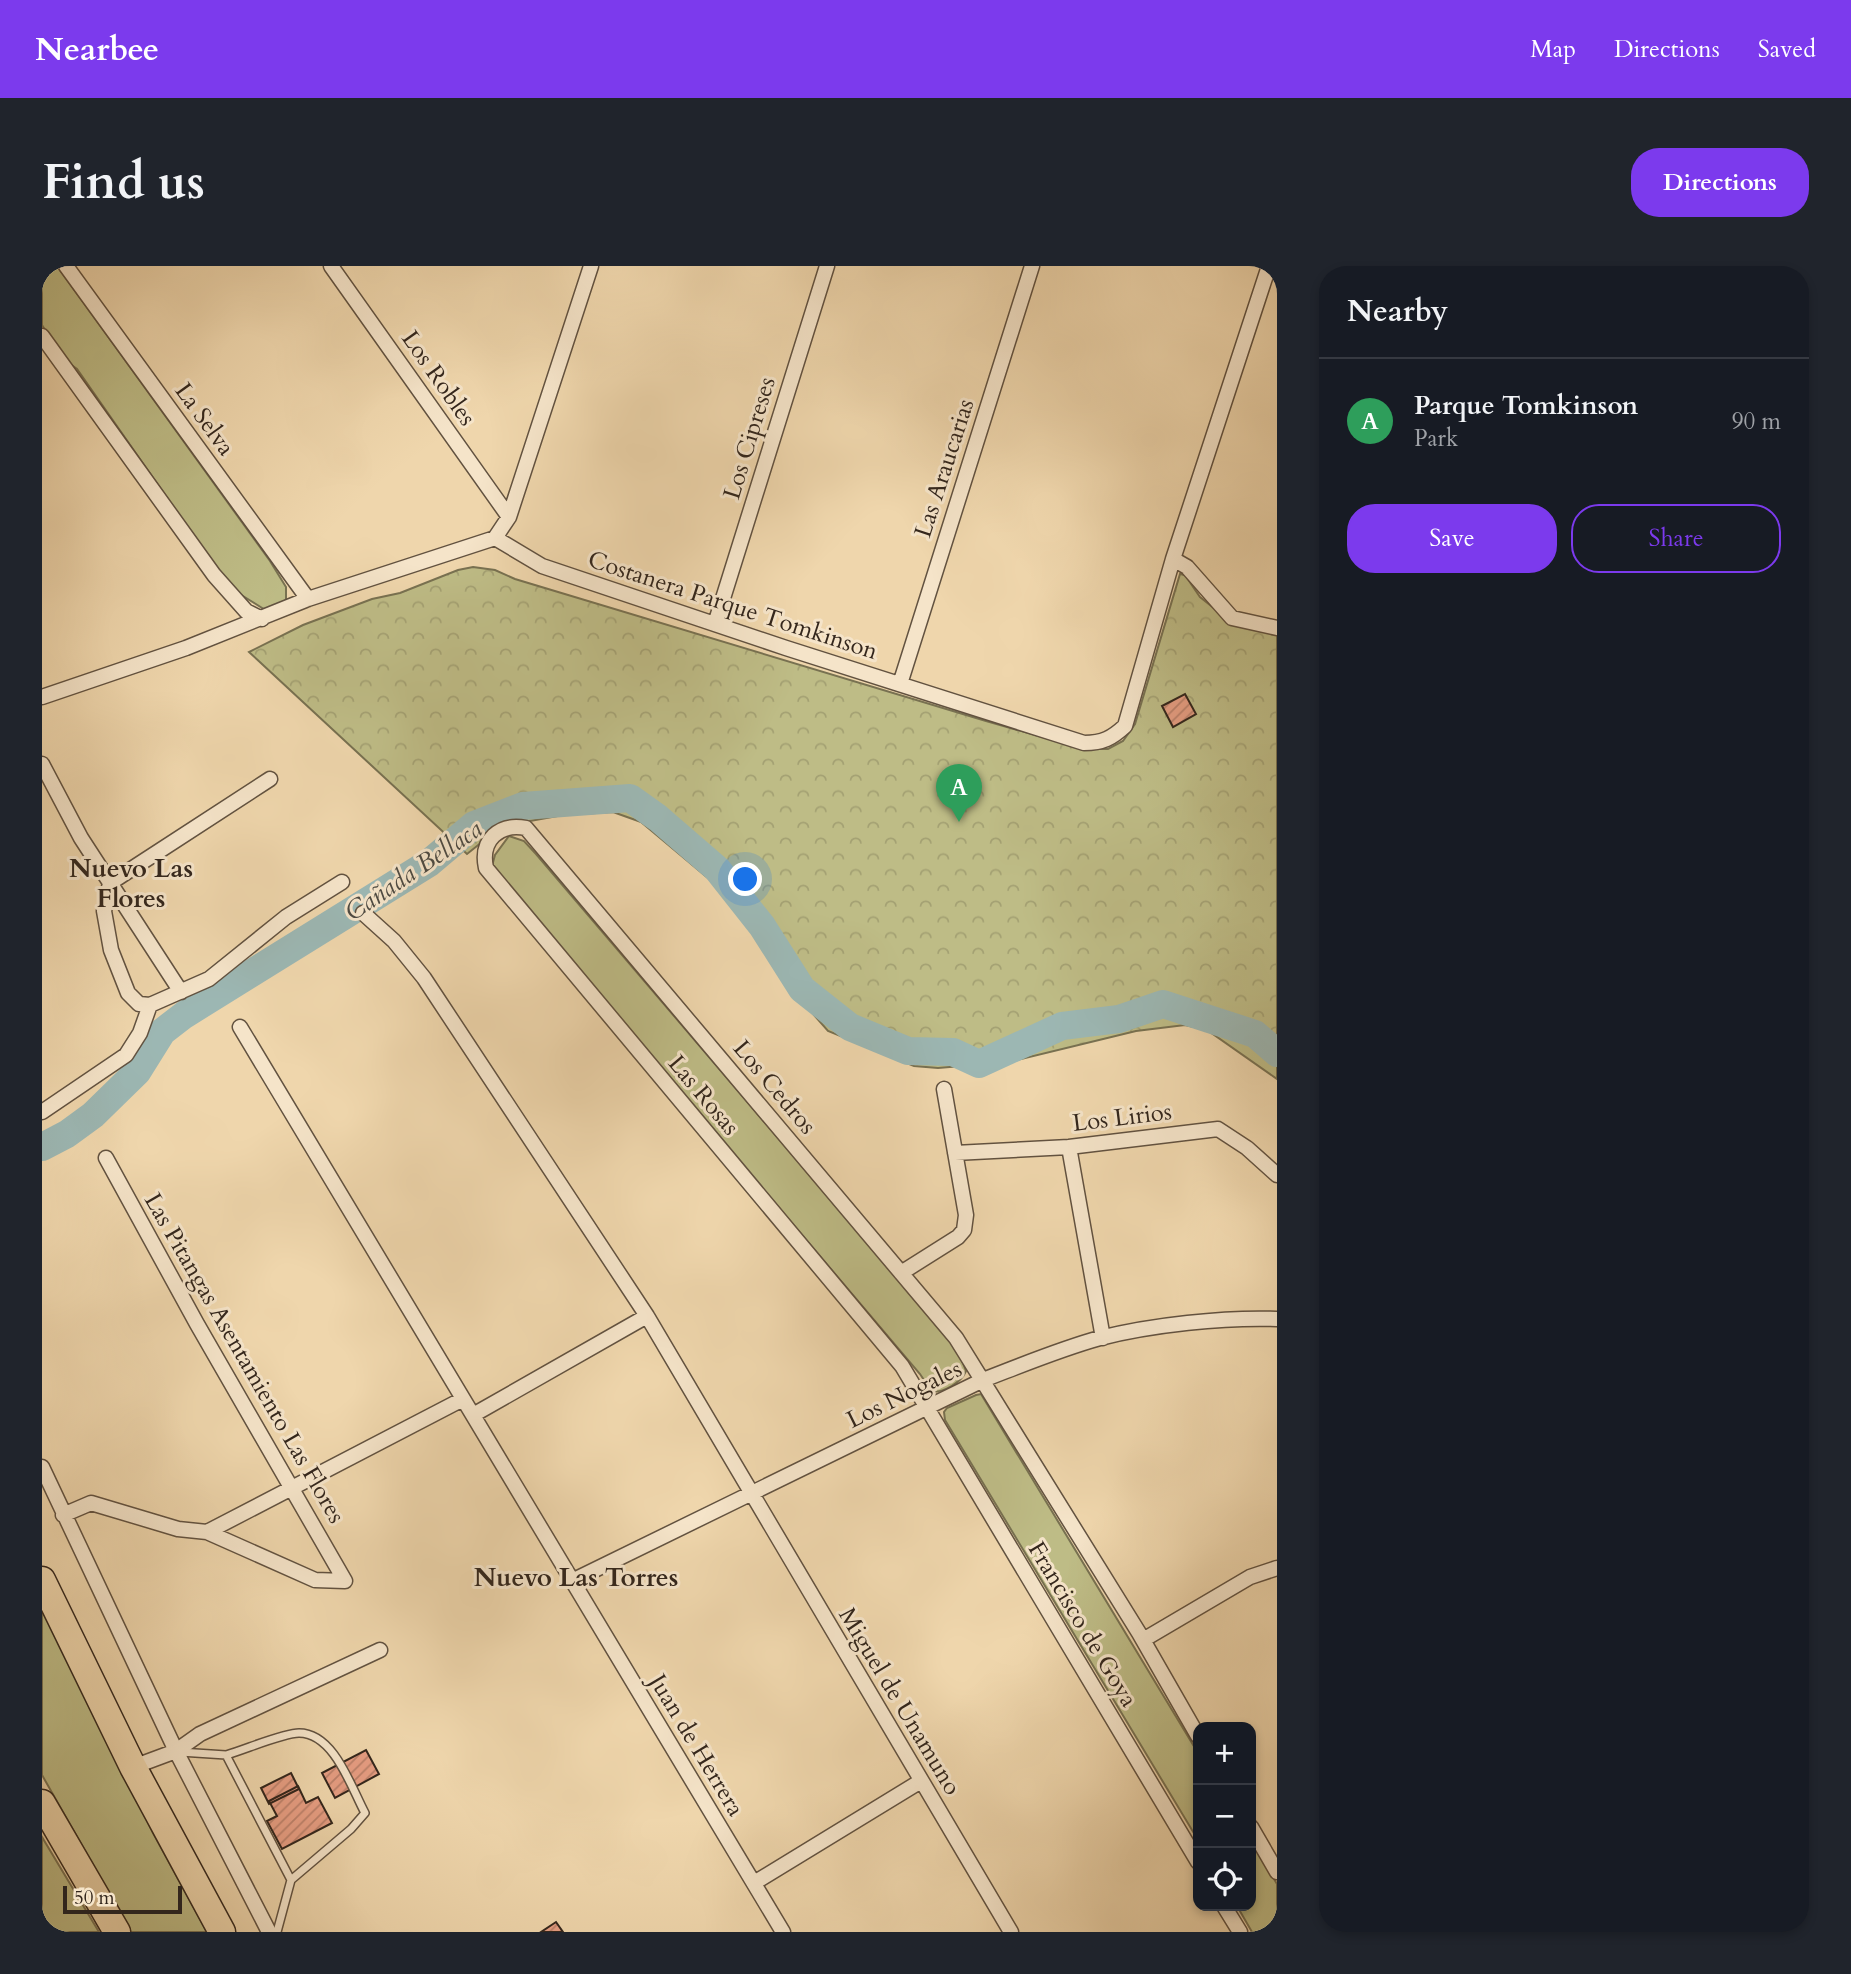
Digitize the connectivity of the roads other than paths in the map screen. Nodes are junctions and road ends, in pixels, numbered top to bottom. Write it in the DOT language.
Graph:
graph roads {
  1 [pos="66,266"];
  2 [pos="331,266"];
  3 [pos="344,266"];
  4 [pos="591,266"];
  5 [pos="827,266"];
  6 [pos="1032,266"];
  7 [pos="1269,266"];
  8 [pos="343,282"];
  9 [pos="42,336"];
  10 [pos="509,517"];
  11 [pos="495,538"];
  12 [pos="1173,559"];
  13 [pos="308,599"];
  14 [pos="262,619"];
  15 [pos="715,624"];
  16 [pos="1277,628"];
  17 [pos="900,684"];
  18 [pos="42,697"];
  19 [pos="42,764"];
  20 [pos="270,779"];
  21 [pos="526,828"];
  22 [pos="342,882"];
  23 [pos="110,883"];
  24 [pos="363,913"];
  25 [pos="181,992"];
  26 [pos="150,1005"];
  27 [pos="240,1027"];
  28 [pos="944,1089"];
  29 [pos="42,1112"];
  30 [pos="1069,1147"];
  31 [pos="956,1153"];
  32 [pos="106,1158"];
  33 [pos="1277,1175"];
  34 [pos="901,1273"];
  35 [pos="647,1316"];
  36 [pos="1277,1319"];
  37 [pos="1102,1338"];
  38 [pos="983,1380"];
  39 [pos="463,1399"];
  40 [pos="928,1408"];
  41 [pos="473,1415"];
  42 [pos="42,1466"];
  43 [pos="293,1487"];
  44 [pos="751,1493"];
  45 [pos="63,1515"];
  46 [pos="207,1532"];
  47 [pos="1277,1568"];
  48 [pos="42,1580"];
  49 [pos="572,1581"];
  50 [pos="1143,1640"];
  51 [pos="380,1650"];
  52 [pos="1193,1727"];
  53 [pos="176,1751"];
  54 [pos="226,1755"];
  55 [pos="133,1767"];
  56 [pos="921,1781"];
  57 [pos="42,1803"];
  58 [pos="1256,1836"];
  59 [pos="1193,1854"];
  60 [pos="1277,1872"];
  61 [pos="291,1880"];
  62 [pos="754,1883"];
  63 [pos="1227,1911"];
  64 [pos="117,1932"];
  65 [pos="222,1932"];
  66 [pos="269,1932"];
  67 [pos="277,1932"];
  68 [pos="783,1932"];
  69 [pos="1011,1932"];
  70 [pos="1240,1932"];
  1 -- 13 [label="street, La Selva"];
  2 -- 8 [label="street, Los Robles"];
  3 -- 8 [label="street"];
  4 -- 10 [label="street"];
  5 -- 15 [label="street, Los Cipreses"];
  6 -- 17 [label="street, Las Araucarias"];
  7 -- 12 [label="street"];
  8 -- 10 [label="street, Los Robles"];
  9 -- 14 [label="street"];
  10 -- 11 [label="street"];
  11 -- 13 [label="street"];
  11 -- 15 [label="street, Costanera Parque Tomkinson"];
  12 -- 16 [label="street"];
  12 -- 17 [label="street, Costanera Parque Tomkinson"];
  13 -- 14 [label="street"];
  14 -- 18 [label="street"];
  15 -- 17 [label="street, Costanera Parque Tomkinson"];
  19 -- 23 [label="street"];
  20 -- 23 [label="street"];
  21 -- 34 [label="street, Los Cedros"];
  21 -- 40 [label="street, Las Rosas"];
  22 -- 25 [label="street"];
  23 -- 25 [label="street"];
  23 -- 26 [label="street"];
  24 -- 35 [label="street, Miguel de Unamuno"];
  25 -- 26 [label="street"];
  26 -- 29 [label="street"];
  27 -- 39 [label="street, Juan de Herrera"];
  28 -- 31 [label="street"];
  30 -- 31 [label="street, Los Lirios"];
  30 -- 33 [label="street, Los Lirios"];
  30 -- 37 [label="street"];
  31 -- 34 [label="street"];
  32 -- 43 [label="street, Las Pitangas Asentamiento Las Flores"];
  34 -- 38 [label="street, Los Cedros"];
  35 -- 41 [label="street"];
  35 -- 44 [label="street, Miguel de Unamuno"];
  36 -- 37 [label="street, Los Nogales"];
  37 -- 38 [label="street, Los Nogales"];
  38 -- 40 [label="street, Los Nogales"];
  38 -- 50 [label="street, Francisco de Goya"];
  39 -- 41 [label="street, Juan de Herrera"];
  39 -- 43 [label="street"];
  40 -- 44 [label="street, Los Nogales"];
  40 -- 59 [label="street, Francisco de Goya"];
  41 -- 49 [label="street, Juan de Herrera"];
  42 -- 45 [label="street"];
  43 -- 46 [label="street"];
  43 -- 46 [label="street, Las Pitangas Asentamiento Las Flores"];
  44 -- 49 [label="street, Los Nogales"];
  44 -- 56 [label="street, Miguel de Unamuno"];
  45 -- 46 [label="street"];
  45 -- 53 [label="street"];
  47 -- 50 [label="street"];
  48 -- 55 [label="highway"];
  49 -- 62 [label="street, Juan de Herrera"];
  50 -- 52 [label="street, Francisco de Goya"];
  51 -- 53 [label="street"];
  53 -- 54 [label="lane"];
  53 -- 55 [label="street"];
  53 -- 66 [label="street"];
  54 -- 61 [label="lane"];
  54 -- 61 [label="lane"];
  55 -- 65 [label="highway"];
  56 -- 62 [label="street"];
  56 -- 69 [label="street, Miguel de Unamuno"];
  57 -- 64 [label="highway"];
  58 -- 60 [label="street"];
  61 -- 67 [label="lane"];
  62 -- 68 [label="street, Juan de Herrera"];
  63 -- 70 [label="street"];
}
